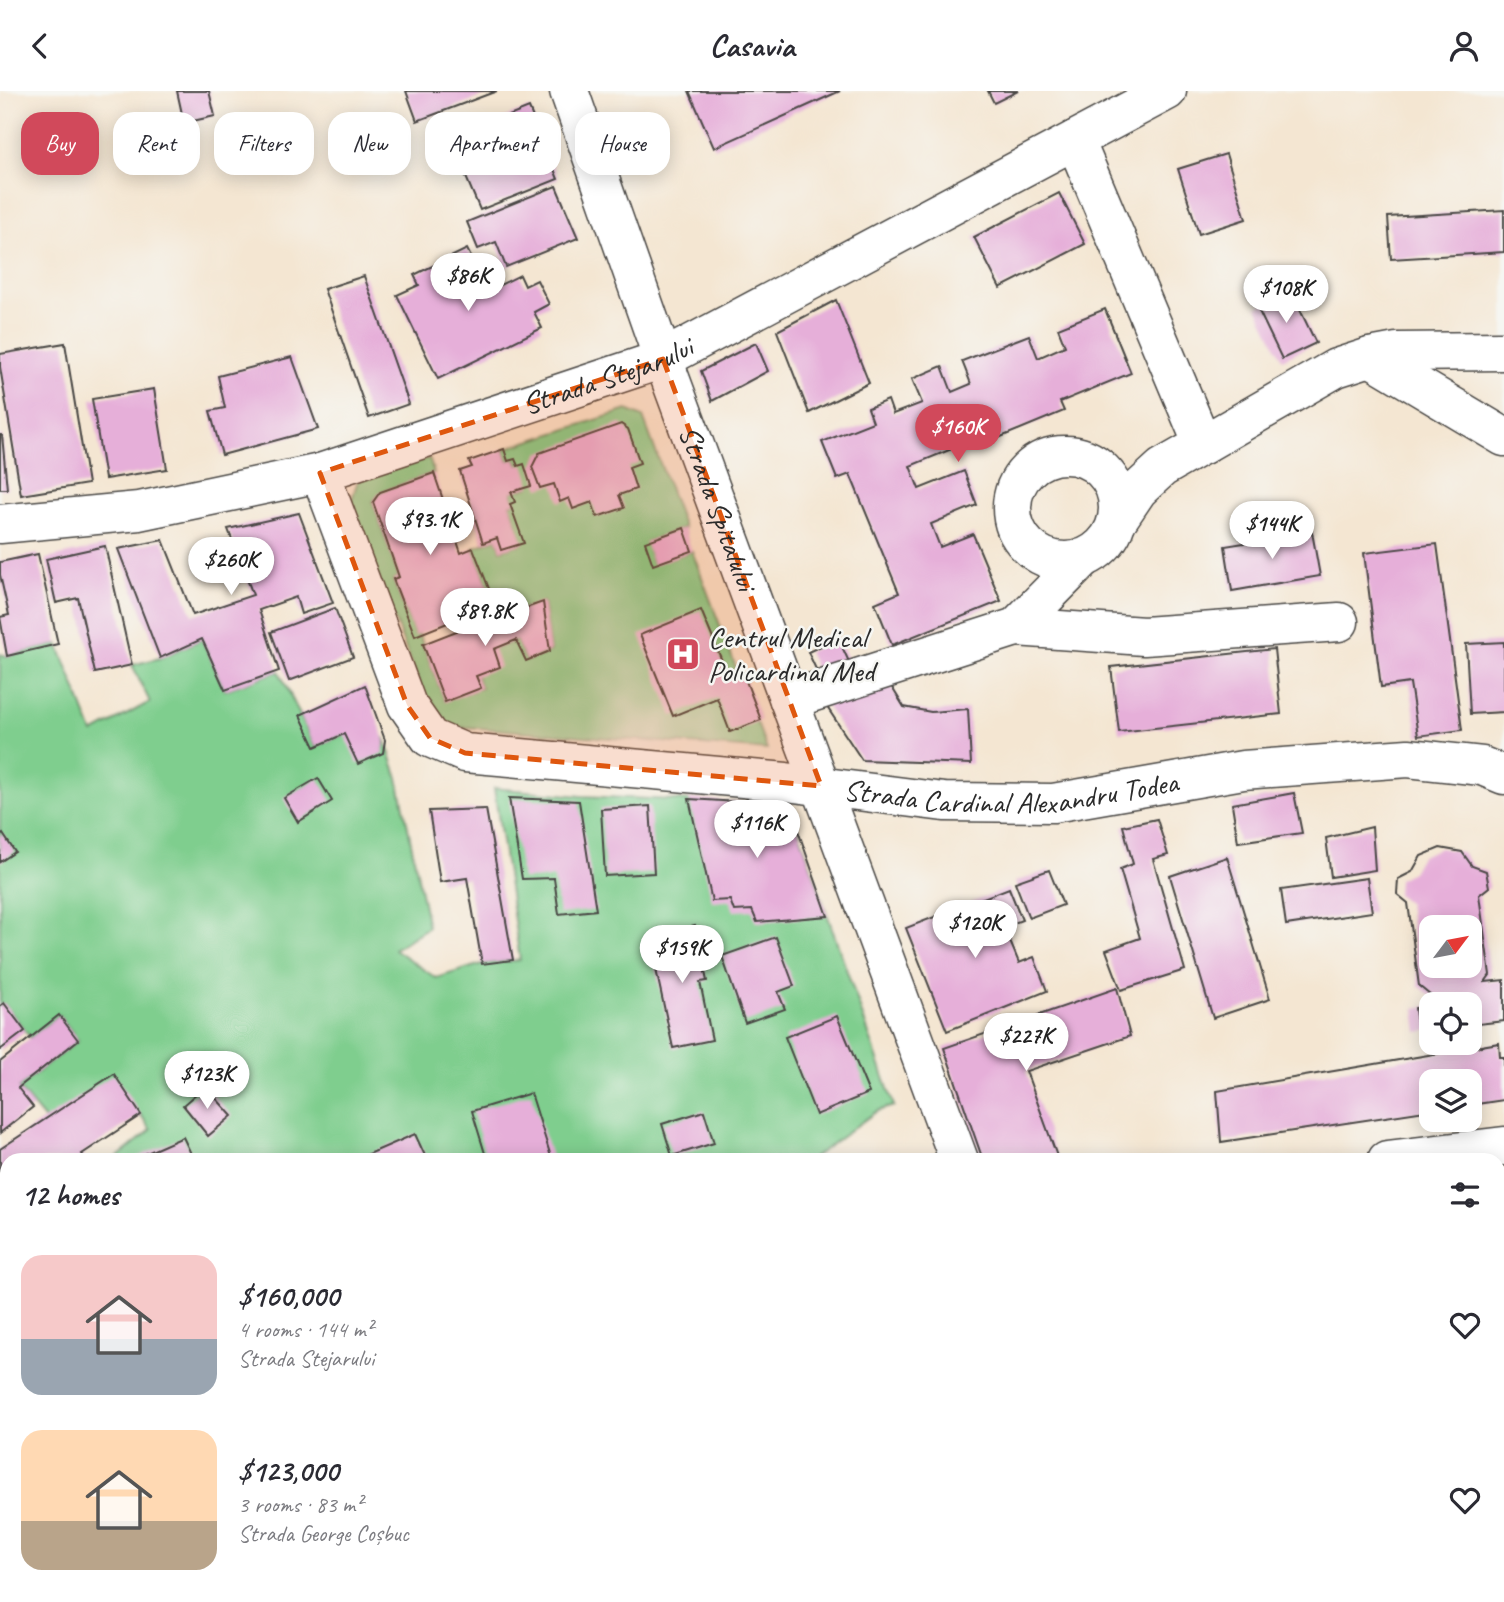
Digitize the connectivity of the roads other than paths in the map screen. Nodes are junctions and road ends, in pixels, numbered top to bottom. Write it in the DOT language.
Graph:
graph roads {
  1 [pos="569,91"];
  2 [pos="1167,91"];
  3 [pos="1074,140"];
  4 [pos="1504,351"];
  5 [pos="1370,357"];
  6 [pos="663,359"];
  7 [pos="1504,437"];
  8 [pos="1203,445"];
  9 [pos="320,473"];
  10 [pos="1117,521"];
  11 [pos="0,524"];
  12 [pos="1084,558"];
  13 [pos="1339,622"];
  14 [pos="1016,627"];
  15 [pos="789,700"];
  16 [pos="1504,775"];
  17 [pos="821,786"];
  18 [pos="1504,1146"];
  19 [pos="956,1153"];
  20 [pos="1446,1153"];
  1 -- 6 [label="street, Strada Spitalului"];
  2 -- 3 [label="street, Strada Stejarului"];
  3 -- 6 [label="street, Strada Stejarului"];
  3 -- 8 [label="street"];
  4 -- 5 [label="street"];
  5 -- 7 [label="street"];
  5 -- 8 [label="street"];
  6 -- 9 [label="street, Strada Stejarului"];
  6 -- 15 [label="street, Strada Spitalului"];
  8 -- 10 [label="street"];
  9 -- 11 [label="street, Strada Stejarului"];
  9 -- 17 [label="street, Strada Cardinal Alexandru Todea"];
  10 -- 12 [label="street"];
  10 -- 12 [label="street"];
  12 -- 14 [label="street"];
  13 -- 14 [label="street"];
  14 -- 15 [label="street"];
  15 -- 17 [label="street, Strada Spitalului"];
  16 -- 17 [label="street, Strada Cardinal Alexandru Todea"];
  17 -- 19 [label="street, Strada Spitalului"];
  18 -- 20 [label="street"];
}
